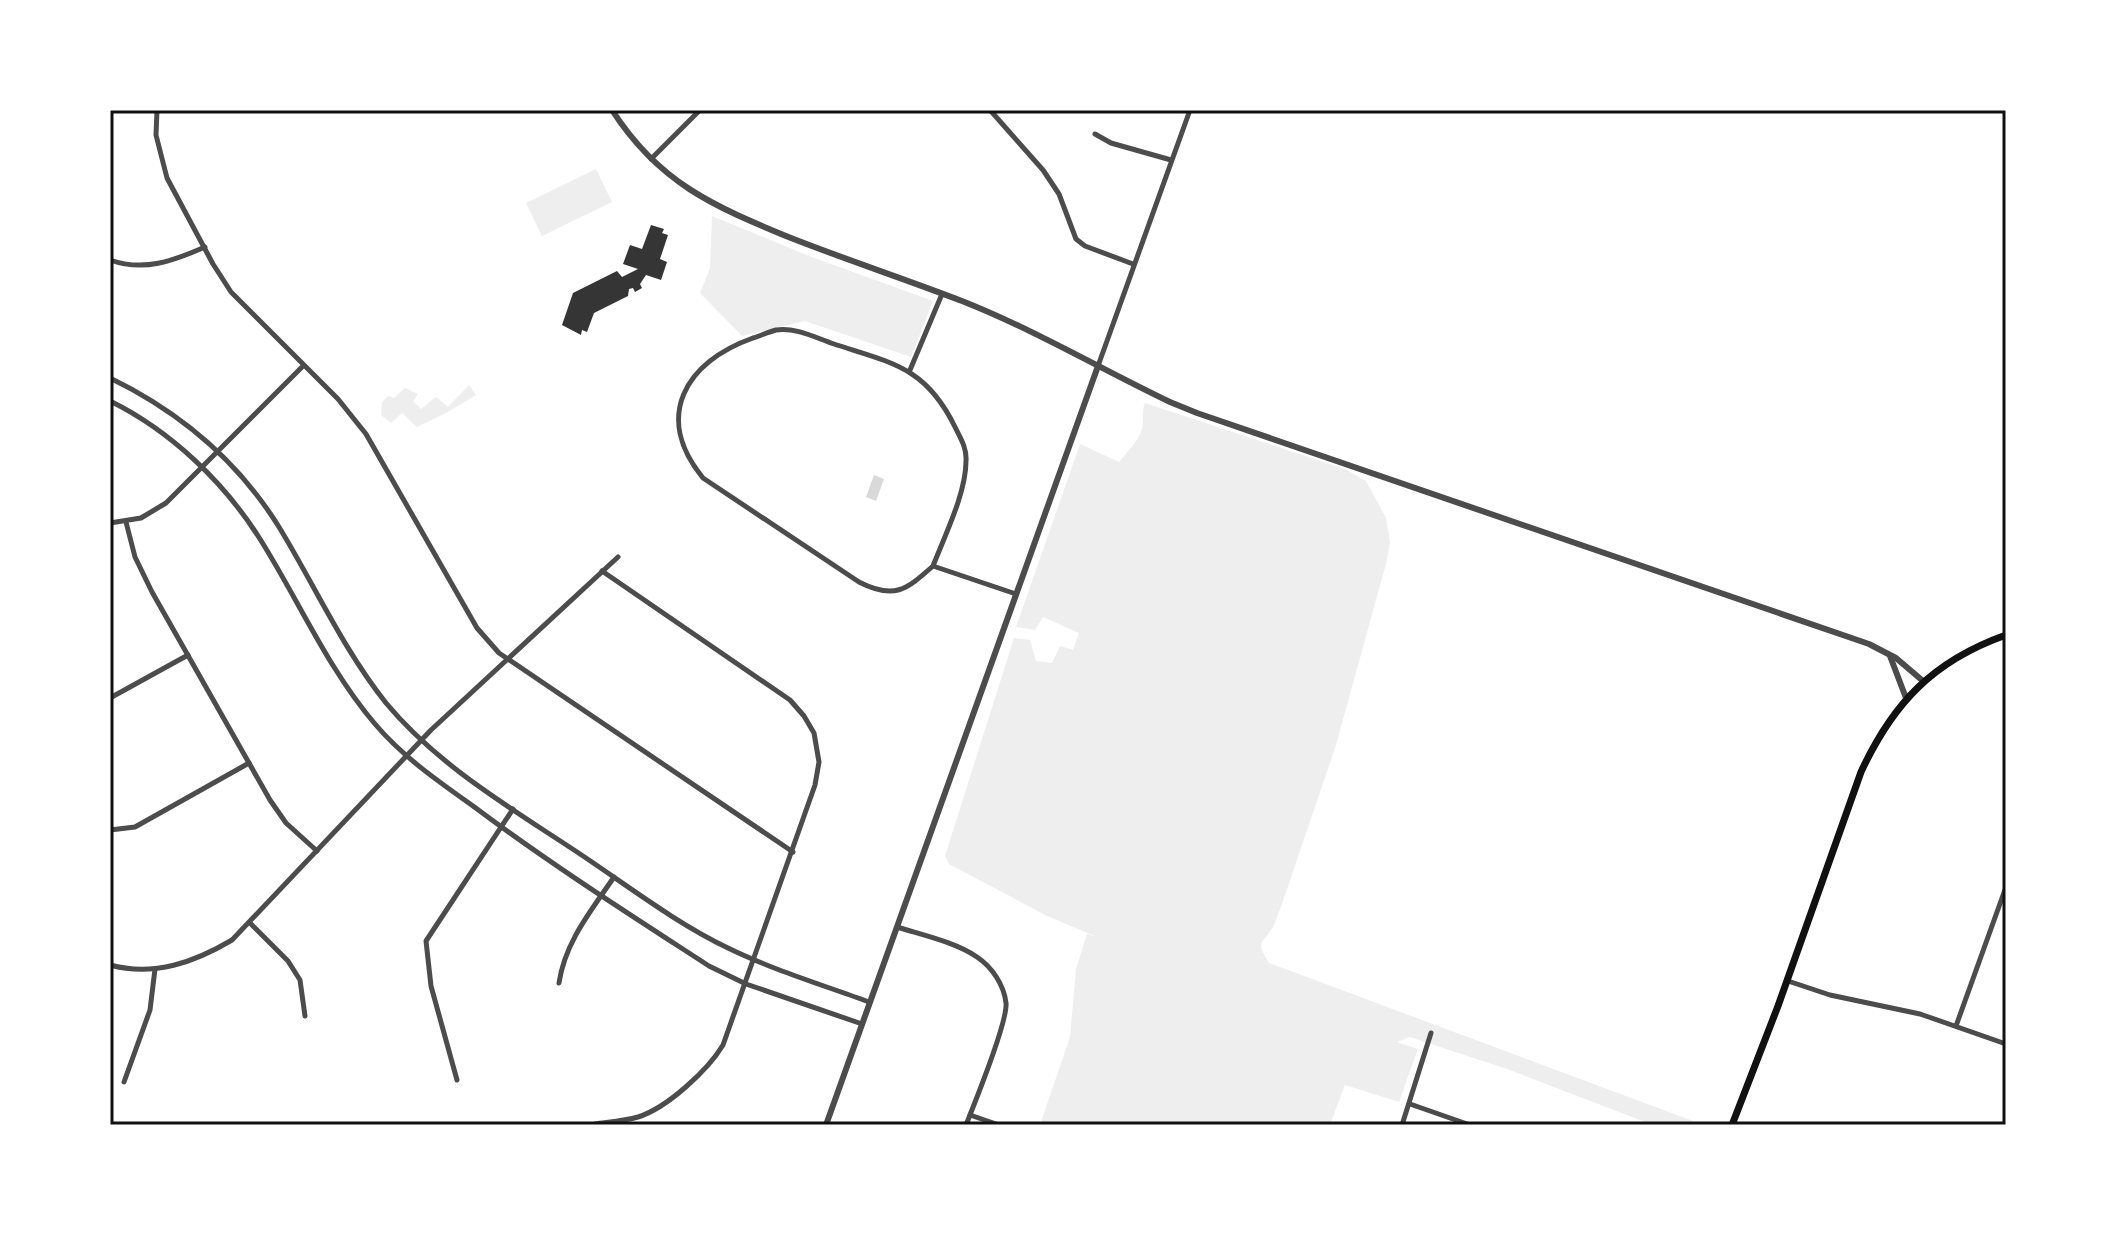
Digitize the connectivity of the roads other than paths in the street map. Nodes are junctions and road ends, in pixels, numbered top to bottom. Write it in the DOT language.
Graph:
graph roads {
  1 [pos="157,110"];
  2 [pos="612,110"];
  3 [pos="700,110"];
  4 [pos="990,110"];
  5 [pos="1190,110"];
  6 [pos="1095,134"];
  7 [pos="651,159"];
  8 [pos="1171,160"];
  9 [pos="205,247"];
  10 [pos="110,260"];
  11 [pos="1133,264"];
  12 [pos="942,294"];
  13 [pos="304,366"];
  14 [pos="1098,366"];
  15 [pos="910,370"];
  16 [pos="110,378"];
  17 [pos="110,401"];
  18 [pos="218,450"];
  19 [pos="202,467"];
  20 [pos="126,522"];
  21 [pos="110,523"];
  22 [pos="618,557"];
  23 [pos="933,566"];
  24 [pos="602,571"];
  25 [pos="1016,594"];
  26 [pos="2006,635"];
  27 [pos="1888,653"];
  28 [pos="188,655"];
  29 [pos="508,659"];
  30 [pos="1923,681"];
  31 [pos="110,698"];
  32 [pos="1906,698"];
  33 [pos="421,741"];
  34 [pos="407,756"];
  35 [pos="249,763"];
  36 [pos="513,809"];
  37 [pos="501,827"];
  38 [pos="110,830"];
  39 [pos="317,851"];
  40 [pos="793,852"];
  41 [pos="614,877"];
  42 [pos="2006,887"];
  43 [pos="602,896"];
  44 [pos="250,923"];
  45 [pos="897,927"];
  46 [pos="754,960"];
  47 [pos="110,965"];
  48 [pos="155,969"];
  49 [pos="1788,981"];
  50 [pos="559,983"];
  51 [pos="746,984"];
  52 [pos="869,1002"];
  53 [pos="305,1016"];
  54 [pos="862,1024"];
  55 [pos="1956,1026"];
  56 [pos="1431,1033"];
  57 [pos="2006,1044"];
  58 [pos="457,1080"];
  59 [pos="124,1082"];
  60 [pos="1410,1104"];
  61 [pos="970,1115"];
  62 [pos="595,1124"];
  63 [pos="826,1125"];
  64 [pos="966,1125"];
  65 [pos="999,1125"];
  66 [pos="1402,1125"];
  67 [pos="1470,1125"];
  68 [pos="1732,1125"];
  1 -- 9 [label="street"];
  2 -- 7 [label="street"];
  3 -- 7 [label="street"];
  4 -- 11 [label="street"];
  5 -- 8 [label="street"];
  6 -- 8 [label="street"];
  7 -- 12 [label="street"];
  8 -- 11 [label="street"];
  9 -- 10 [label="street"];
  9 -- 13 [label="street"];
  11 -- 14 [label="street"];
  12 -- 14 [label="street"];
  12 -- 15 [label="street"];
  13 -- 18 [label="street"];
  13 -- 29 [label="street"];
  14 -- 25 [label="street"];
  14 -- 27 [label="street"];
  15 -- 23 [label="street"];
  15 -- 23 [label="street"];
  16 -- 18 [label="street"];
  17 -- 19 [label="street"];
  18 -- 19 [label="street"];
  18 -- 33 [label="street"];
  19 -- 20 [label="street"];
  19 -- 34 [label="street"];
  20 -- 21 [label="street"];
  20 -- 28 [label="street"];
  22 -- 24 [label="street"];
  23 -- 25 [label="street"];
  24 -- 29 [label="street"];
  24 -- 40 [label="street"];
  25 -- 45 [label="street"];
  26 -- 30 [label="main road"];
  27 -- 30 [label="street"];
  27 -- 32 [label="street"];
  28 -- 31 [label="street"];
  28 -- 35 [label="street"];
  29 -- 33 [label="street"];
  29 -- 40 [label="street"];
  30 -- 32 [label="main road"];
  32 -- 49 [label="main road"];
  33 -- 34 [label="street"];
  33 -- 36 [label="street"];
  34 -- 37 [label="street"];
  34 -- 39 [label="street"];
  35 -- 38 [label="street"];
  35 -- 39 [label="street"];
  36 -- 37 [label="street"];
  36 -- 41 [label="street"];
  37 -- 43 [label="street"];
  37 -- 58 [label="street"];
  39 -- 44 [label="street"];
  40 -- 46 [label="street"];
  41 -- 43 [label="street"];
  41 -- 46 [label="street"];
  42 -- 55 [label="street"];
  43 -- 50 [label="street"];
  43 -- 51 [label="street"];
  44 -- 48 [label="street"];
  44 -- 53 [label="street"];
  45 -- 52 [label="street"];
  45 -- 61 [label="street"];
  46 -- 51 [label="street"];
  46 -- 52 [label="street"];
  47 -- 48 [label="street"];
  48 -- 59 [label="street"];
  49 -- 55 [label="street"];
  49 -- 68 [label="main road"];
  51 -- 54 [label="street"];
  51 -- 62 [label="street"];
  52 -- 54 [label="street"];
  54 -- 63 [label="street"];
  55 -- 57 [label="street"];
  56 -- 60 [label="street"];
  60 -- 66 [label="street"];
  60 -- 67 [label="street"];
  61 -- 64 [label="street"];
  61 -- 65 [label="street"];
}
